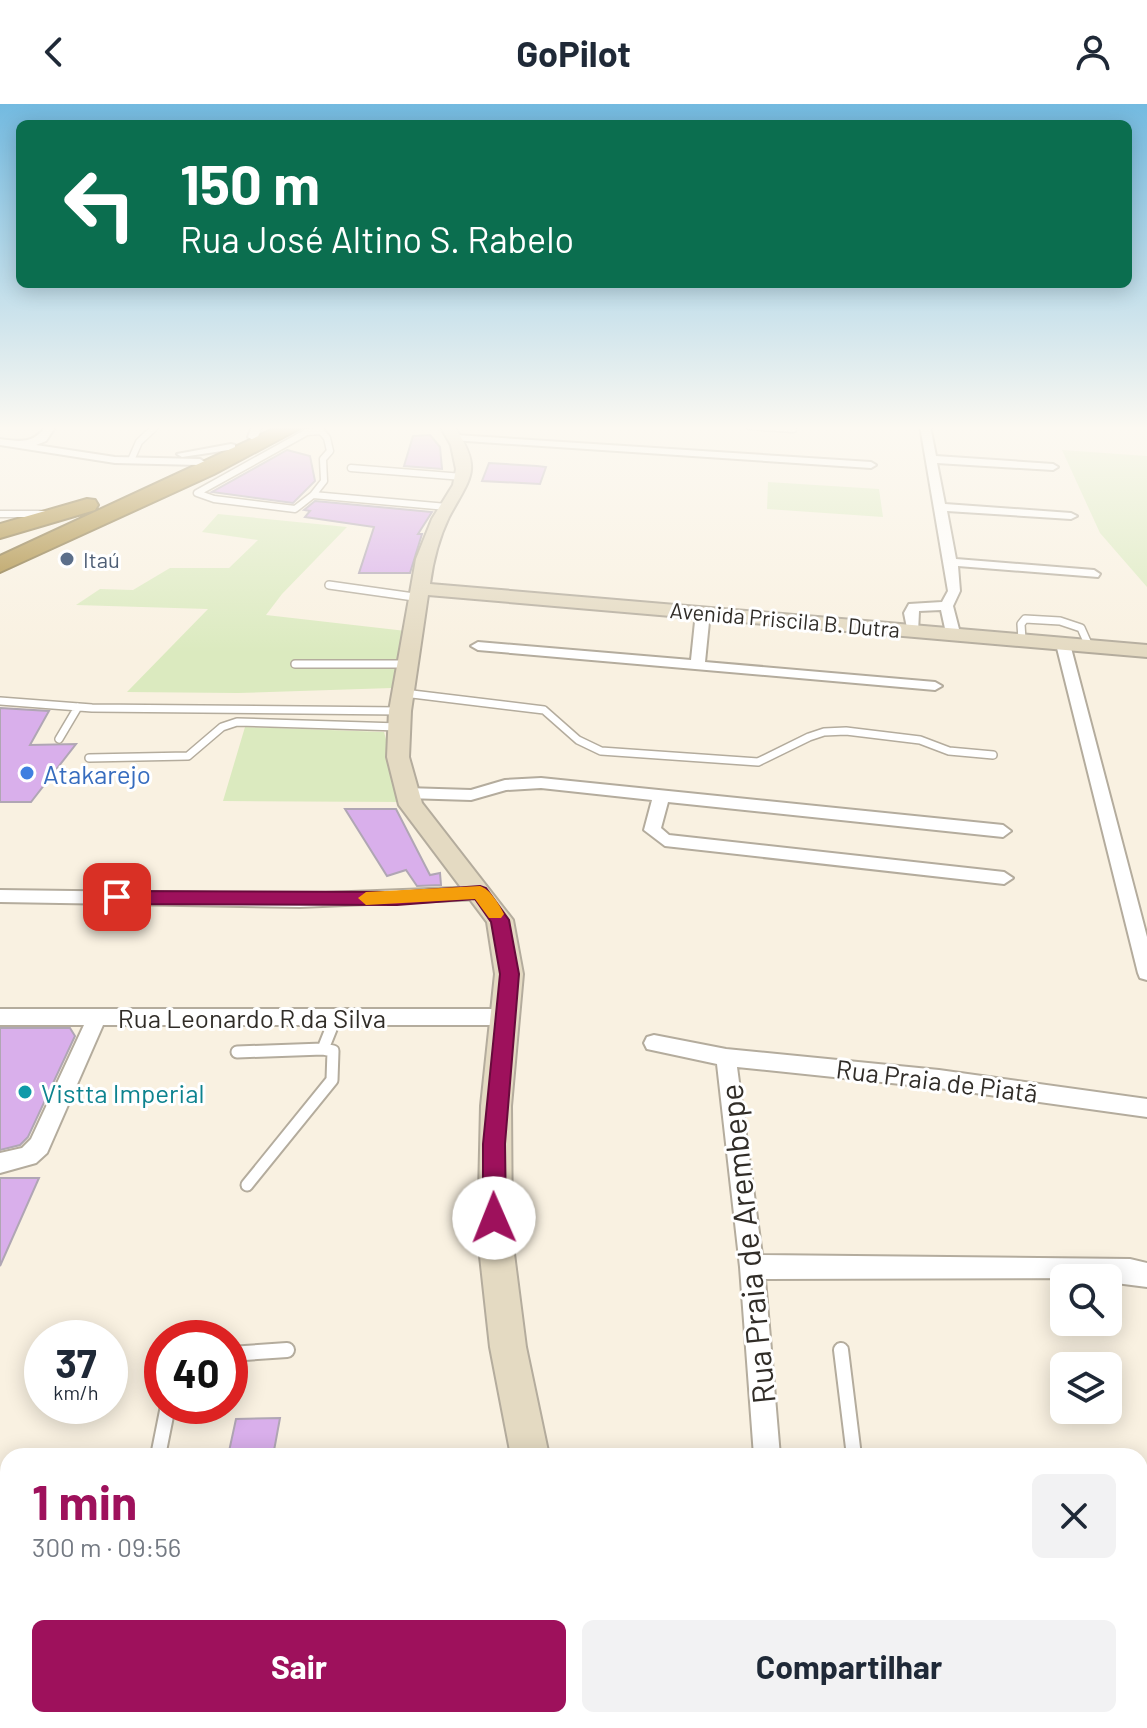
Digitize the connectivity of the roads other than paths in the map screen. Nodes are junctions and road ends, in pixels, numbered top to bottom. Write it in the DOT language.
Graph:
graph roads {
  1 [pos="96,502"];
  2 [pos="138,502"];
  3 [pos="235,502"];
  4 [pos="306,502"];
  5 [pos="389,502"];
  6 [pos="450,502"];
  7 [pos="938,502"];
  8 [pos="447,507"];
  9 [pos="939,507"];
  10 [pos="0,514"];
  11 [pos="57,514"];
  12 [pos="1071,516"];
  13 [pos="0,531"];
  14 [pos="950,562"];
  15 [pos="0,565"];
  16 [pos="1094,574"];
  17 [pos="329,585"];
  18 [pos="422,593"];
  19 [pos="946,606"];
  20 [pos="703,612"];
  21 [pos="913,630"];
  22 [pos="953,633"];
  23 [pos="1022,640"];
  24 [pos="1063,644"];
  25 [pos="478,646"];
  26 [pos="1089,646"];
  27 [pos="1147,651"];
  28 [pos="295,664"];
  29 [pos="409,664"];
  30 [pos="698,665"];
  31 [pos="935,686"];
  32 [pos="0,701"];
  33 [pos="78,707"];
  34 [pos="401,710"];
  35 [pos="59,739"];
  36 [pos="993,755"];
  37 [pos="89,758"];
  38 [pos="406,793"];
  39 [pos="661,797"];
  40 [pos="1003,831"];
  41 [pos="1004,878"];
  42 [pos="480,893"];
  43 [pos="0,896"];
  44 [pos="1147,973"];
  45 [pos="0,1017"];
  46 [pos="97,1017"];
  47 [pos="335,1017"];
  48 [pos="504,1017"];
  49 [pos="654,1043"];
  50 [pos="323,1049"];
  51 [pos="237,1052"];
  52 [pos="726,1057"];
  53 [pos="1147,1108"];
  54 [pos="0,1163"];
  55 [pos="247,1185"];
  56 [pos="752,1267"];
  57 [pos="1147,1275"];
  58 [pos="287,1350"];
  59 [pos="841,1350"];
  60 [pos="248,1353"];
  61 [pos="164,1424"];
  62 [pos="526,1441"];
  63 [pos="160,1448"];
  64 [pos="766,1448"];
  65 [pos="853,1448"];
  1 -- 11 [label="highway"];
  2 -- 15 [label="highway"];
  3 -- 4 [label="lane"];
  5 -- 8 [label="lane"];
  6 -- 8 [label="street"];
  7 -- 9 [label="street"];
  8 -- 18 [label="street"];
  9 -- 12 [label="street"];
  9 -- 14 [label="street"];
  10 -- 11 [label="lane"];
  11 -- 13 [label="highway"];
  14 -- 16 [label="street"];
  14 -- 19 [label="street"];
  17 -- 18 [label="lane"];
  18 -- 20 [label="street, Avenida Priscila B. Dutra"];
  18 -- 29 [label="street"];
  19 -- 21 [label="street"];
  19 -- 22 [label="street"];
  20 -- 21 [label="street, Avenida Priscila B. Dutra"];
  20 -- 30 [label="street"];
  21 -- 22 [label="street, Avenida Priscila B. Dutra"];
  22 -- 23 [label="street, Avenida Priscila B. Dutra"];
  23 -- 24 [label="street, Avenida Priscila B. Dutra"];
  23 -- 26 [label="lane"];
  24 -- 26 [label="street, Avenida Priscila B. Dutra"];
  24 -- 44 [label="street"];
  25 -- 30 [label="street"];
  26 -- 27 [label="street, Avenida Priscila B. Dutra"];
  28 -- 29 [label="lane"];
  29 -- 34 [label="street"];
  30 -- 31 [label="street"];
  32 -- 33 [label="lane"];
  33 -- 34 [label="lane"];
  33 -- 35 [label="lane"];
  34 -- 36 [label="lane"];
  34 -- 37 [label="lane"];
  34 -- 38 [label="street"];
  38 -- 39 [label="street"];
  38 -- 42 [label="street"];
  39 -- 40 [label="street"];
  39 -- 41 [label="street"];
  42 -- 43 [label="street"];
  42 -- 48 [label="street"];
  45 -- 46 [label="street, Rua Leonardo R da Silva"];
  46 -- 47 [label="street, Rua Leonardo R da Silva"];
  46 -- 54 [label="street"];
  47 -- 48 [label="street, Rua Leonardo R da Silva"];
  47 -- 50 [label="lane"];
  48 -- 62 [label="street"];
  49 -- 52 [label="street, Rua Praia de Arembepe"];
  50 -- 51 [label="lane"];
  50 -- 55 [label="lane"];
  52 -- 53 [label="street, Rua Praia de Piatã"];
  52 -- 56 [label="street, Rua Praia de Arembepe"];
  56 -- 57 [label="street"];
  56 -- 64 [label="street, Rua Praia de Arembepe"];
  58 -- 60 [label="lane"];
  59 -- 65 [label="lane"];
  61 -- 63 [label="lane"];
}
